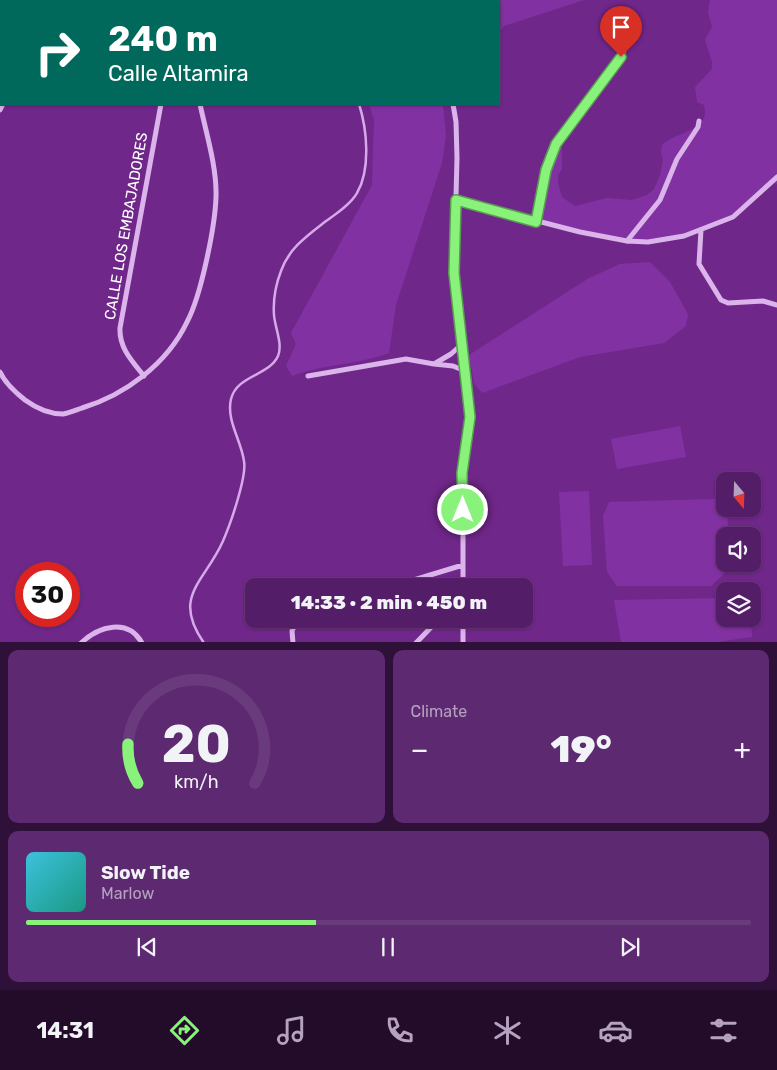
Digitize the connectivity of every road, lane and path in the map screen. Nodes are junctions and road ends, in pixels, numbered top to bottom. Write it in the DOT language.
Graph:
graph roads {
  1 [pos="624,30"];
  2 [pos="161,105"];
  3 [pos="200,105"];
  4 [pos="453,105"];
  5 [pos="699,122"];
  6 [pos="777,177"];
  7 [pos="456,200"];
  8 [pos="536,222"];
  9 [pos="701,230"];
  10 [pos="627,241"];
  11 [pos="777,305"];
  12 [pos="461,345"];
  13 [pos="434,364"];
  14 [pos="465,371"];
  15 [pos="0,372"];
  16 [pos="144,376"];
  17 [pos="308,376"];
  18 [pos="463,565"];
  19 [pos="420,578"];
  20 [pos="463,578"];
  21 [pos="294,628"];
  22 [pos="430,628"];
  23 [pos="463,628"];
  24 [pos="81,642"];
  25 [pos="142,642"];
  26 [pos="293,642"];
  27 [pos="416,642"];
  28 [pos="463,642"];
  1 -- 8 [label="street"];
  2 -- 16 [label="street, CALLE LOS EMBAJADORES"];
  3 -- 16 [label="street"];
  4 -- 7 [label="street"];
  5 -- 10 [label="street"];
  6 -- 9 [label="street"];
  7 -- 8 [label="street"];
  7 -- 12 [label="street"];
  8 -- 10 [label="street"];
  9 -- 10 [label="street"];
  9 -- 11 [label="street"];
  12 -- 13 [label="street"];
  12 -- 14 [label="street"];
  13 -- 14 [label="street"];
  13 -- 17 [label="street"];
  14 -- 18 [label="street"];
  15 -- 16 [label="street"];
  18 -- 19 [label="street"];
  18 -- 20 [label="street"];
  21 -- 26 [label="street"];
  22 -- 27 [label="street"];
  23 -- 28 [label="street"];
  24 -- 25 [label="street"];
}
